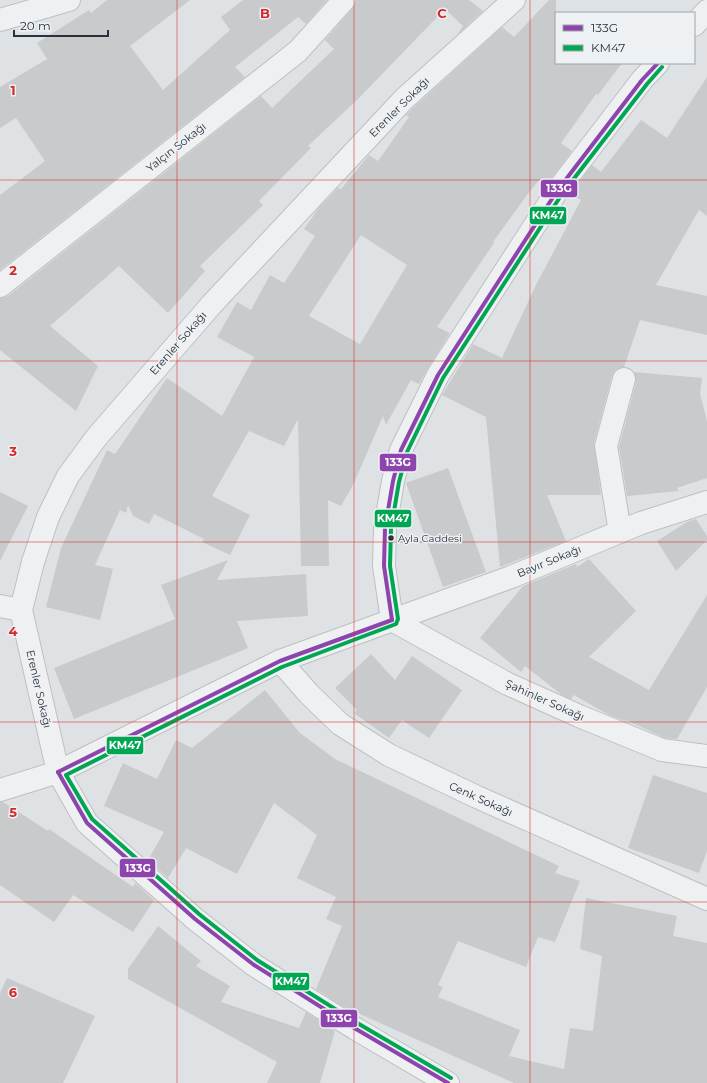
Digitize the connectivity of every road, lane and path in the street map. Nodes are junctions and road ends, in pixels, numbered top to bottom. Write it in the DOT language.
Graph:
graph roads {
  1 [pos="69,0"];
  2 [pos="344,0"];
  3 [pos="514,0"];
  4 [pos="707,11"];
  5 [pos="0,20"];
  6 [pos="695,24"];
  7 [pos="657,64"];
  8 [pos="0,286"];
  9 [pos="624,379"];
  10 [pos="707,502"];
  11 [pos="620,532"];
  12 [pos="10,608"];
  13 [pos="392,620"];
  14 [pos="280,661"];
  15 [pos="707,756"];
  16 [pos="58,772"];
  17 [pos="0,790"];
  18 [pos="707,899"];
  19 [pos="448,1083"];
  1 -- 5 [label="street"];
  2 -- 8 [label="street, Yalçın Sokağı"];
  3 -- 12 [label="street, Erenler Sokağı"];
  4 -- 6 [label="street"];
  7 -- 13 [label="street"];
  9 -- 11 [label="street"];
  10 -- 11 [label="street, Bayır Sokağı"];
  11 -- 13 [label="street, Bayır Sokağı"];
  12 -- 16 [label="street, Erenler Sokağı"];
  13 -- 14 [label="street"];
  13 -- 15 [label="street, Şahinler Sokağı"];
  14 -- 16 [label="street"];
  14 -- 18 [label="street, Cenk Sokağı"];
  16 -- 17 [label="street"];
  16 -- 19 [label="street, Erenler Sokağı"];
}
